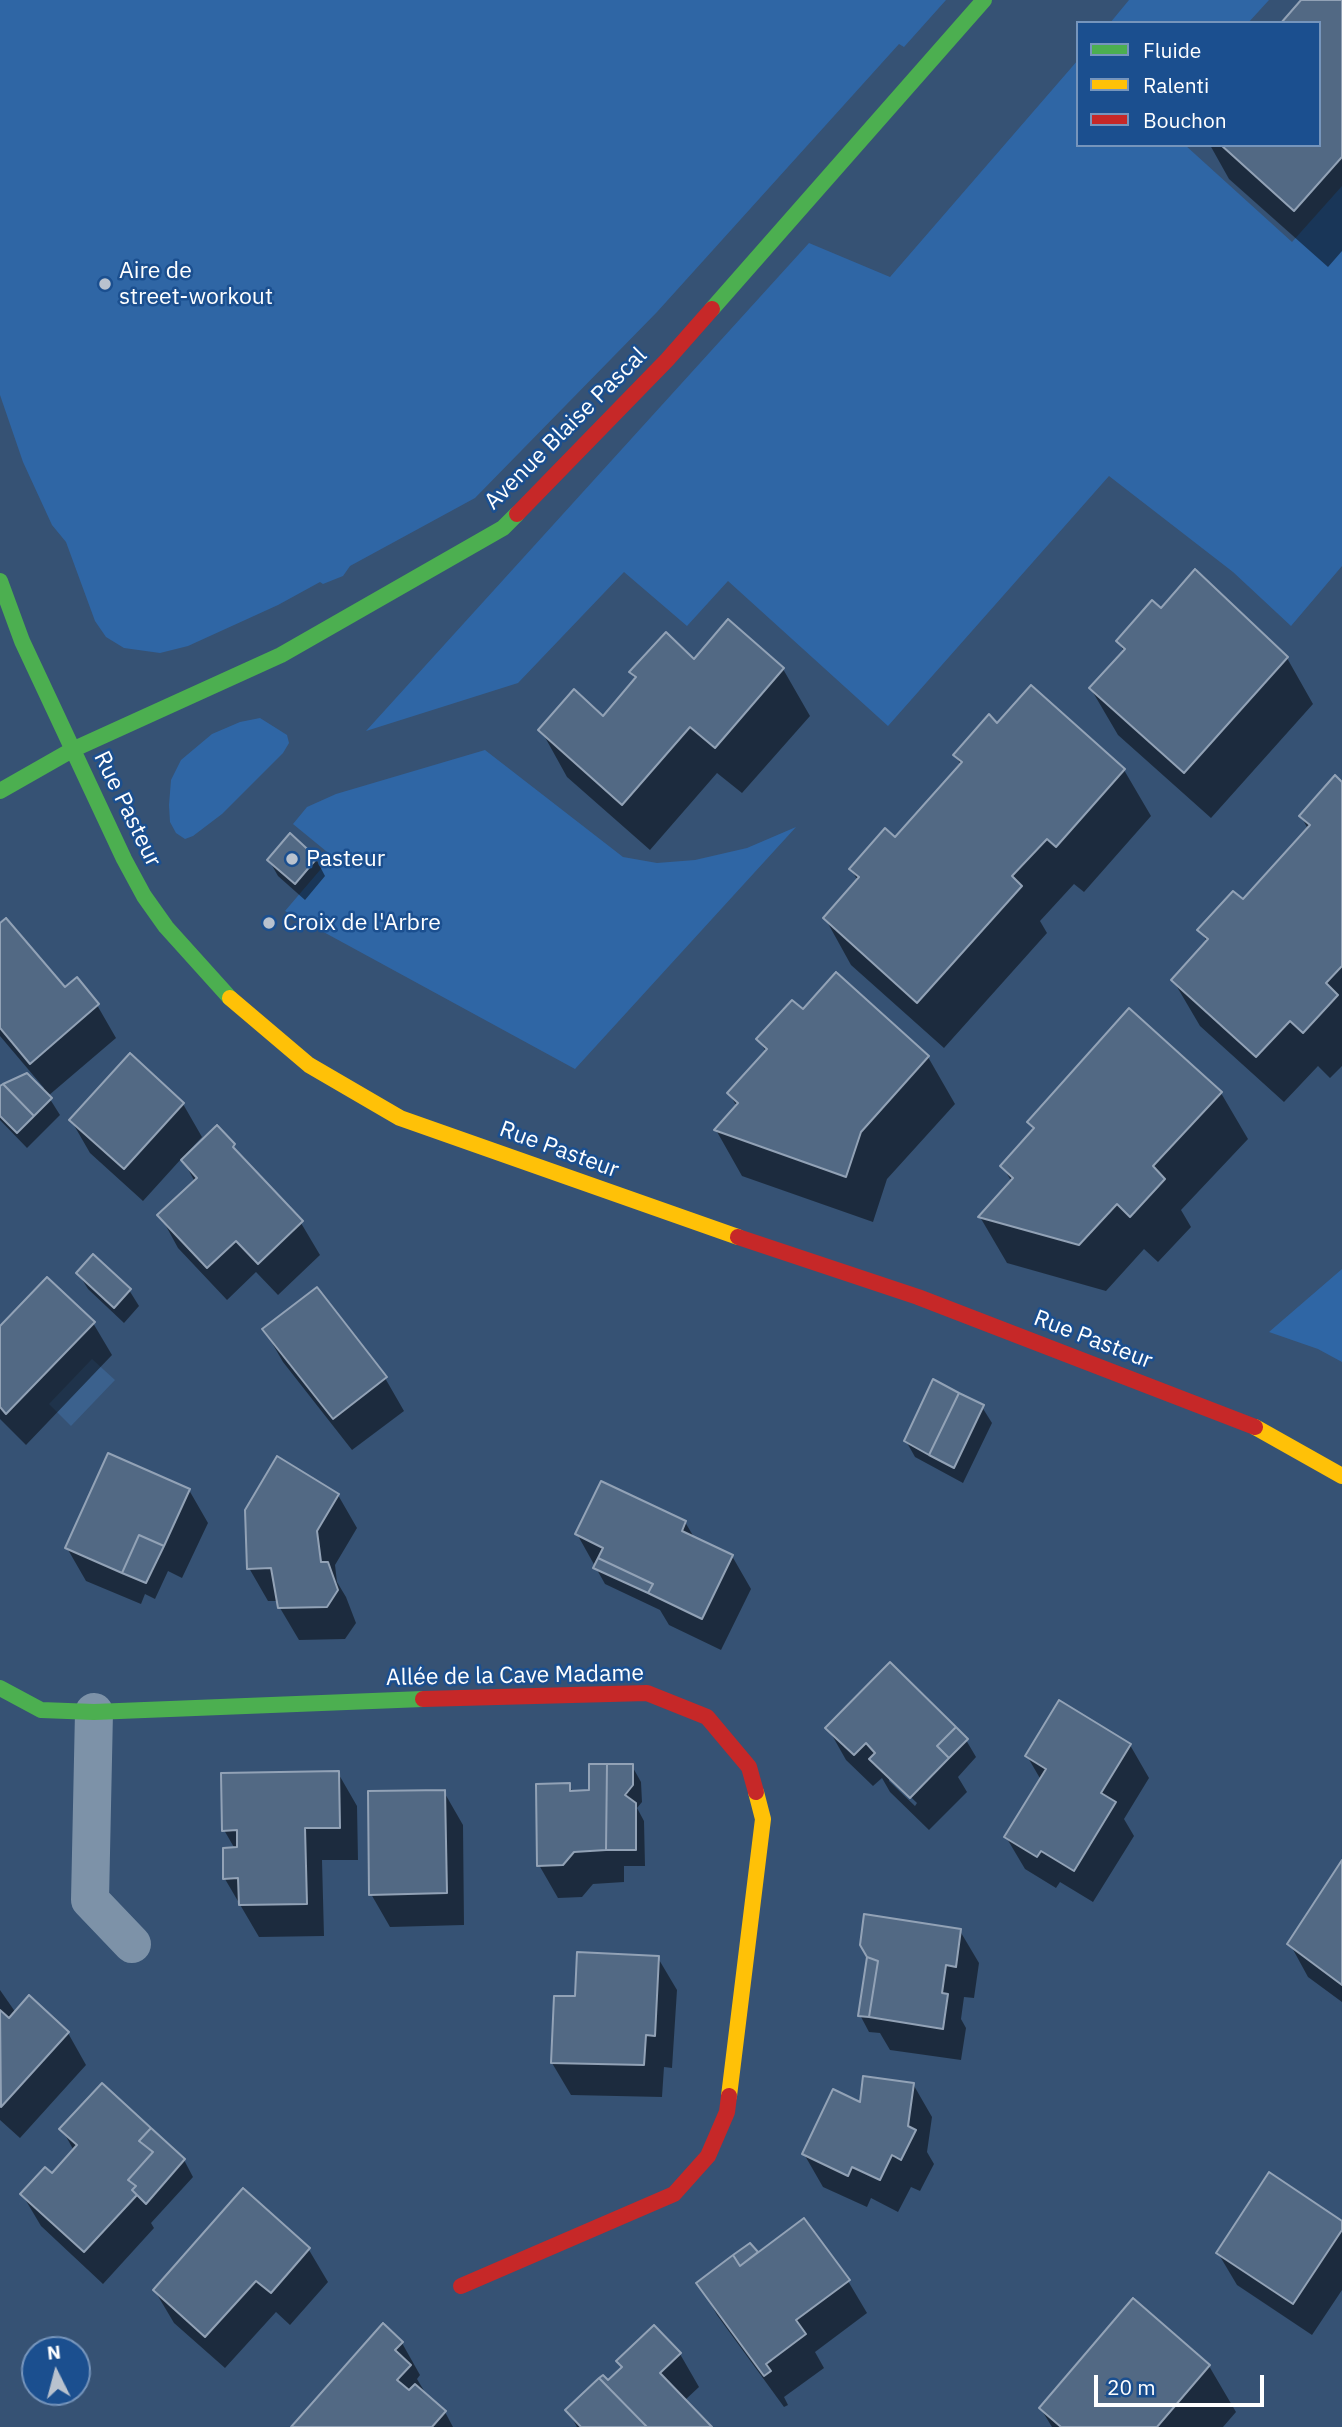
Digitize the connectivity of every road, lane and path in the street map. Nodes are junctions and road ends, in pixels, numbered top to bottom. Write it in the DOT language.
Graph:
graph roads {
  1 [pos="984,0"];
  2 [pos="0,581"];
  3 [pos="72,750"];
  4 [pos="0,791"];
  5 [pos="1342,1476"];
  6 [pos="0,1688"];
  7 [pos="94,1712"];
  8 [pos="132,1944"];
  9 [pos="461,2286"];
  1 -- 3 [label="street, Avenue Blaise Pascal"];
  2 -- 3 [label="street, Rue Pasteur"];
  3 -- 4 [label="street, Avenue Blaise Pascal"];
  3 -- 5 [label="street, Rue Pasteur"];
  6 -- 7 [label="street, Allée de la Cave Madame"];
  7 -- 8 [label="street"];
  7 -- 9 [label="street, Allée de la Cave Madame"];
}
